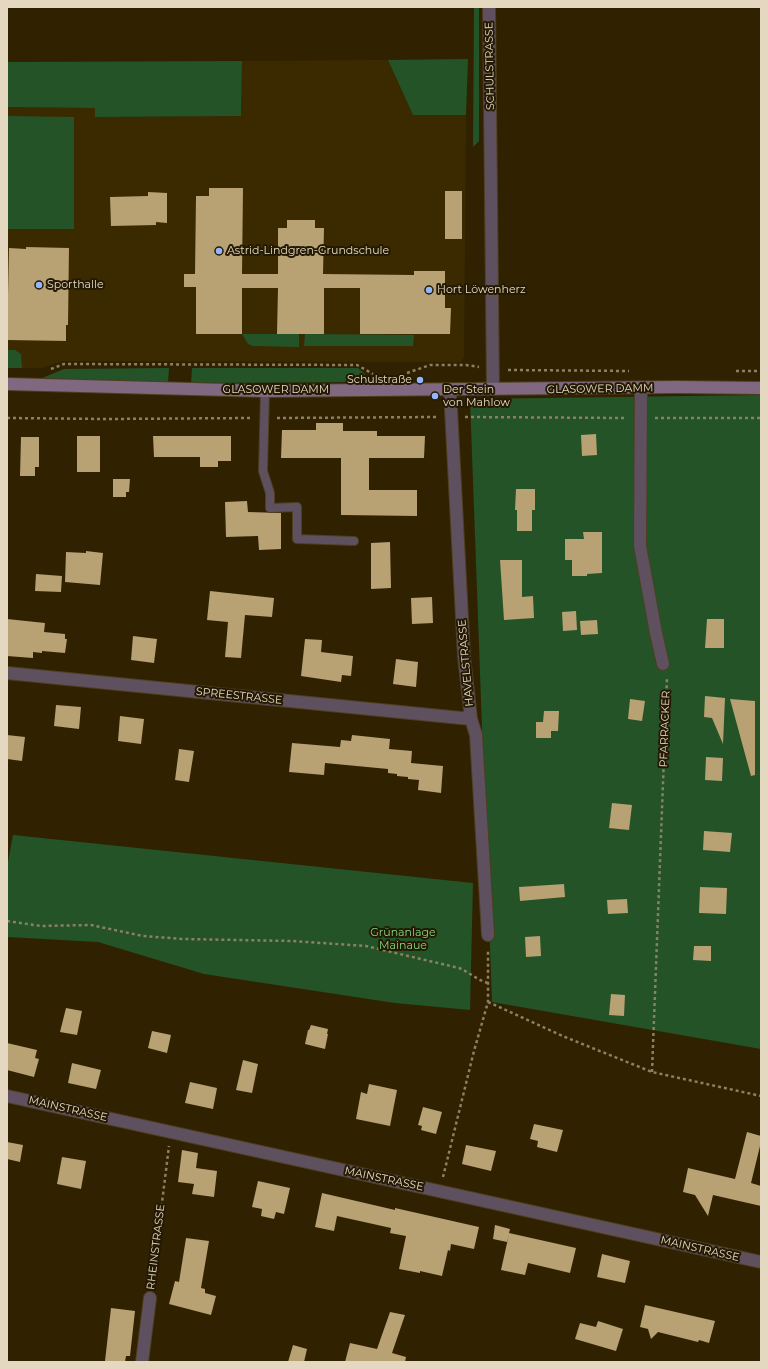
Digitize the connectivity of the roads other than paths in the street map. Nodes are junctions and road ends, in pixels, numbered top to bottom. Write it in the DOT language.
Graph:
graph roads {
  1 [pos="489,7"];
  2 [pos="7,384"];
  3 [pos="761,388"];
  4 [pos="493,389"];
  5 [pos="642,389"];
  6 [pos="450,390"];
  7 [pos="265,391"];
  8 [pos="354,541"];
  9 [pos="664,664"];
  10 [pos="7,673"];
  11 [pos="471,719"];
  12 [pos="488,935"];
  13 [pos="7,1096"];
  14 [pos="761,1262"];
  15 [pos="150,1298"];
  16 [pos="142,1362"];
  1 -- 4 [label="street, SCHULSTRASSE"];
  2 -- 7 [label="street, GLASOWER DAMM"];
  3 -- 5 [label="street, GLASOWER DAMM"];
  4 -- 5 [label="street, GLASOWER DAMM"];
  4 -- 6 [label="street, GLASOWER DAMM"];
  5 -- 9 [label="street"];
  6 -- 7 [label="street, GLASOWER DAMM"];
  6 -- 11 [label="street, HAVELSTRASSE"];
  7 -- 8 [label="lane"];
  10 -- 11 [label="street, SPREESTRASSE"];
  11 -- 12 [label="street, HAVELSTRASSE"];
  13 -- 14 [label="street, MAINSTRASSE"];
  15 -- 16 [label="street, RHEINSTRASSE"];
}
